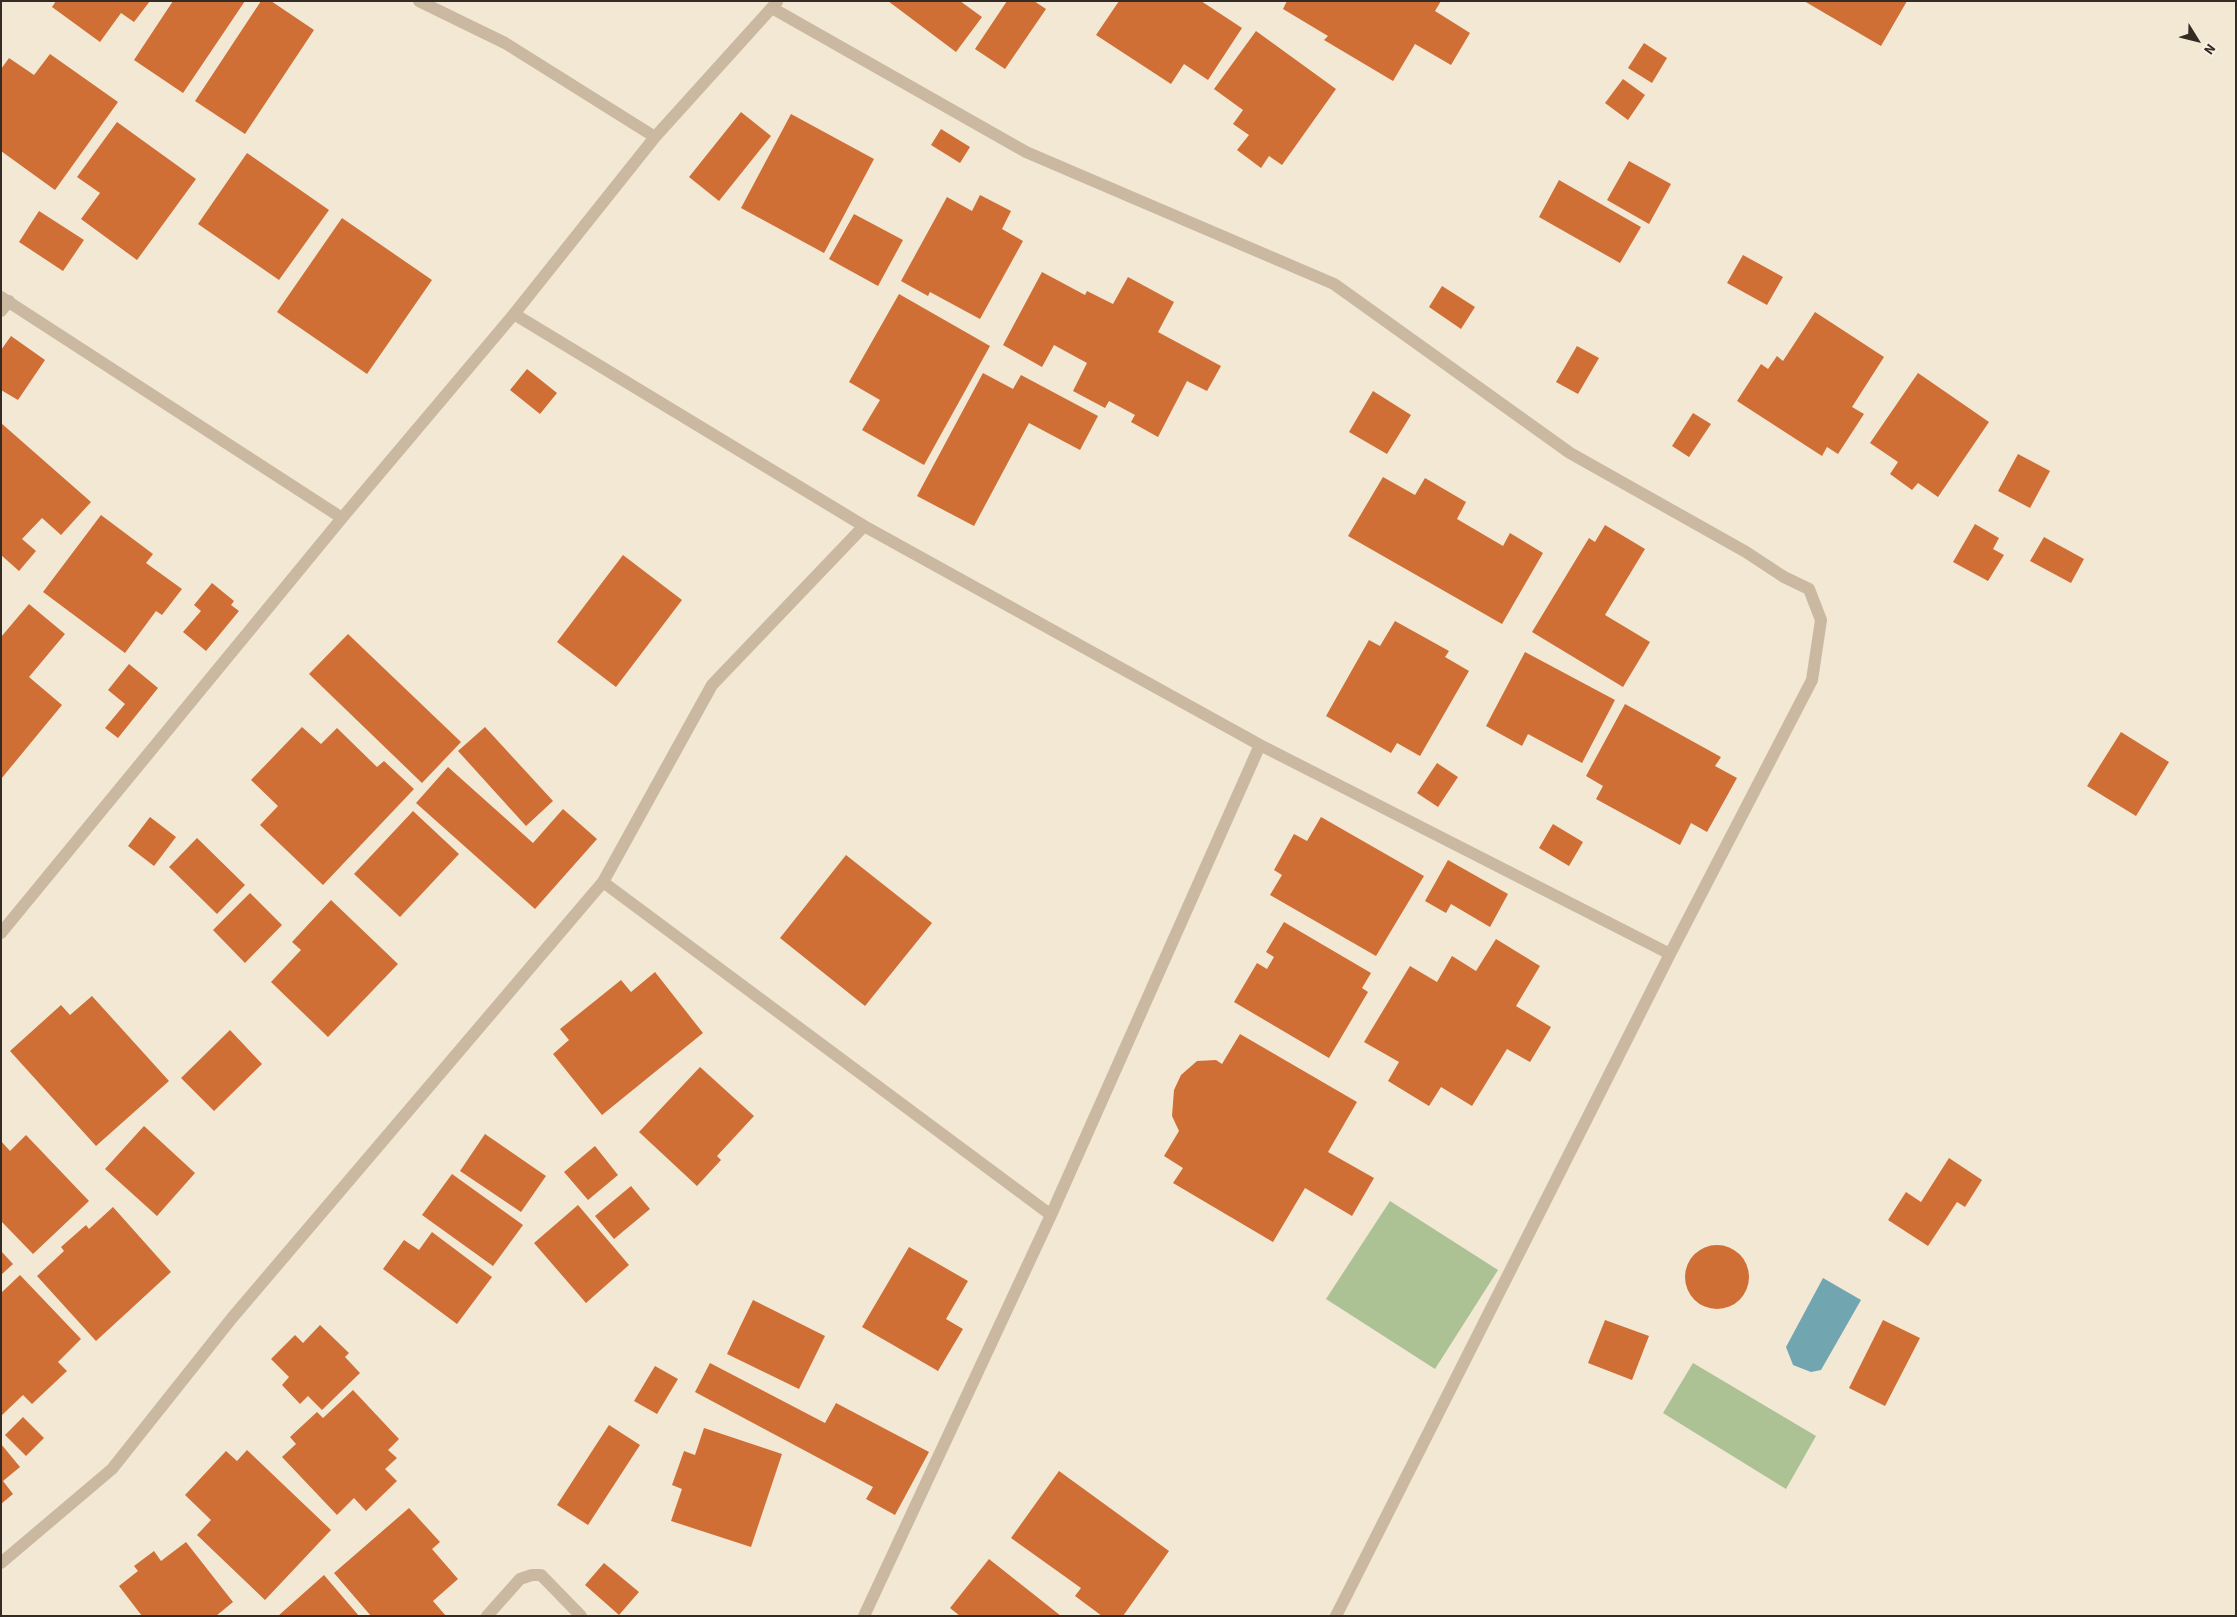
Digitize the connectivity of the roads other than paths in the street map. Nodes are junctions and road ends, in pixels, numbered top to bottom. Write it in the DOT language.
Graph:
graph roads {
  1 [pos="419,1"];
  2 [pos="774,4"];
  3 [pos="655,137"];
  4 [pos="4,303"];
  5 [pos="514,314"];
  6 [pos="342,518"];
  7 [pos="864,526"];
  8 [pos="1260,745"];
  9 [pos="603,882"];
  10 [pos="1,933"];
  11 [pos="1670,954"];
  12 [pos="1051,1215"];
  13 [pos="1,1563"];
  14 [pos="487,1616"];
  15 [pos="581,1616"];
  16 [pos="864,1616"];
  17 [pos="1336,1616"];
  1 -- 3 [label="street"];
  2 -- 3 [label="street"];
  2 -- 11 [label="street"];
  3 -- 5 [label="street"];
  4 -- 6 [label="street"];
  5 -- 6 [label="street"];
  5 -- 7 [label="street"];
  6 -- 10 [label="street"];
  7 -- 8 [label="street"];
  7 -- 9 [label="street"];
  8 -- 11 [label="street"];
  8 -- 12 [label="street"];
  9 -- 12 [label="street"];
  9 -- 13 [label="street"];
  11 -- 17 [label="street"];
  12 -- 16 [label="street"];
  14 -- 15 [label="street"];
}
